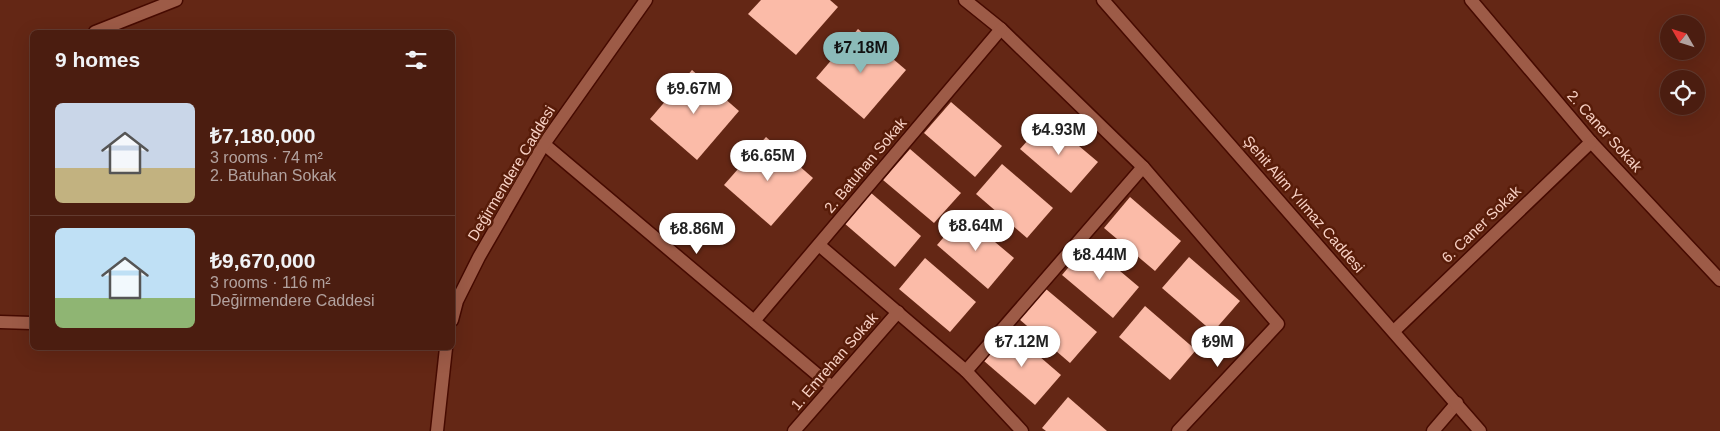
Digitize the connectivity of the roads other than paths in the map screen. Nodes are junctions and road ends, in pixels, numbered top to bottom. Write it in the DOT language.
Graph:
graph roads {
  1 [pos="176,0"];
  2 [pos="645,0"];
  3 [pos="965,0"];
  4 [pos="1104,0"];
  5 [pos="1471,0"];
  6 [pos="1001,29"];
  7 [pos="100,30"];
  8 [pos="1591,142"];
  9 [pos="544,144"];
  10 [pos="1143,167"];
  11 [pos="819,245"];
  12 [pos="1720,280"];
  13 [pos="455,309"];
  14 [pos="898,312"];
  15 [pos="754,321"];
  16 [pos="0,322"];
  17 [pos="30,323"];
  18 [pos="1394,331"];
  19 [pos="446,350"];
  20 [pos="966,371"];
  21 [pos="832,387"];
  22 [pos="1456,403"];
  23 [pos="438,431"];
  24 [pos="794,431"];
  25 [pos="1022,431"];
  26 [pos="1178,431"];
  27 [pos="1432,431"];
  28 [pos="1480,431"];
  1 -- 7 [label="street"];
  2 -- 9 [label="street, Değirmendere Caddesi"];
  3 -- 6 [label="street"];
  4 -- 18 [label="street, Şehit Alim Yılmaz Caddesi"];
  5 -- 8 [label="street, 2. Caner Sokak"];
  6 -- 10 [label="street"];
  6 -- 11 [label="street, 2. Batuhan Sokak"];
  8 -- 12 [label="street, 2. Caner Sokak"];
  8 -- 18 [label="street, 6. Caner Sokak"];
  9 -- 13 [label="street, Değirmendere Caddesi"];
  9 -- 15 [label="street"];
  10 -- 20 [label="street"];
  10 -- 26 [label="street"];
  11 -- 14 [label="street"];
  11 -- 15 [label="street, 2. Batuhan Sokak"];
  14 -- 20 [label="street"];
  14 -- 21 [label="street, 1. Emrehan Sokak"];
  15 -- 21 [label="street"];
  16 -- 17 [label="street"];
  18 -- 22 [label="street, Şehit Alim Yılmaz Caddesi"];
  19 -- 23 [label="street"];
  20 -- 25 [label="street"];
  21 -- 24 [label="street, 1. Emrehan Sokak"];
  22 -- 27 [label="street"];
  22 -- 28 [label="street, Şehit Alim Yılmaz Caddesi"];
}
